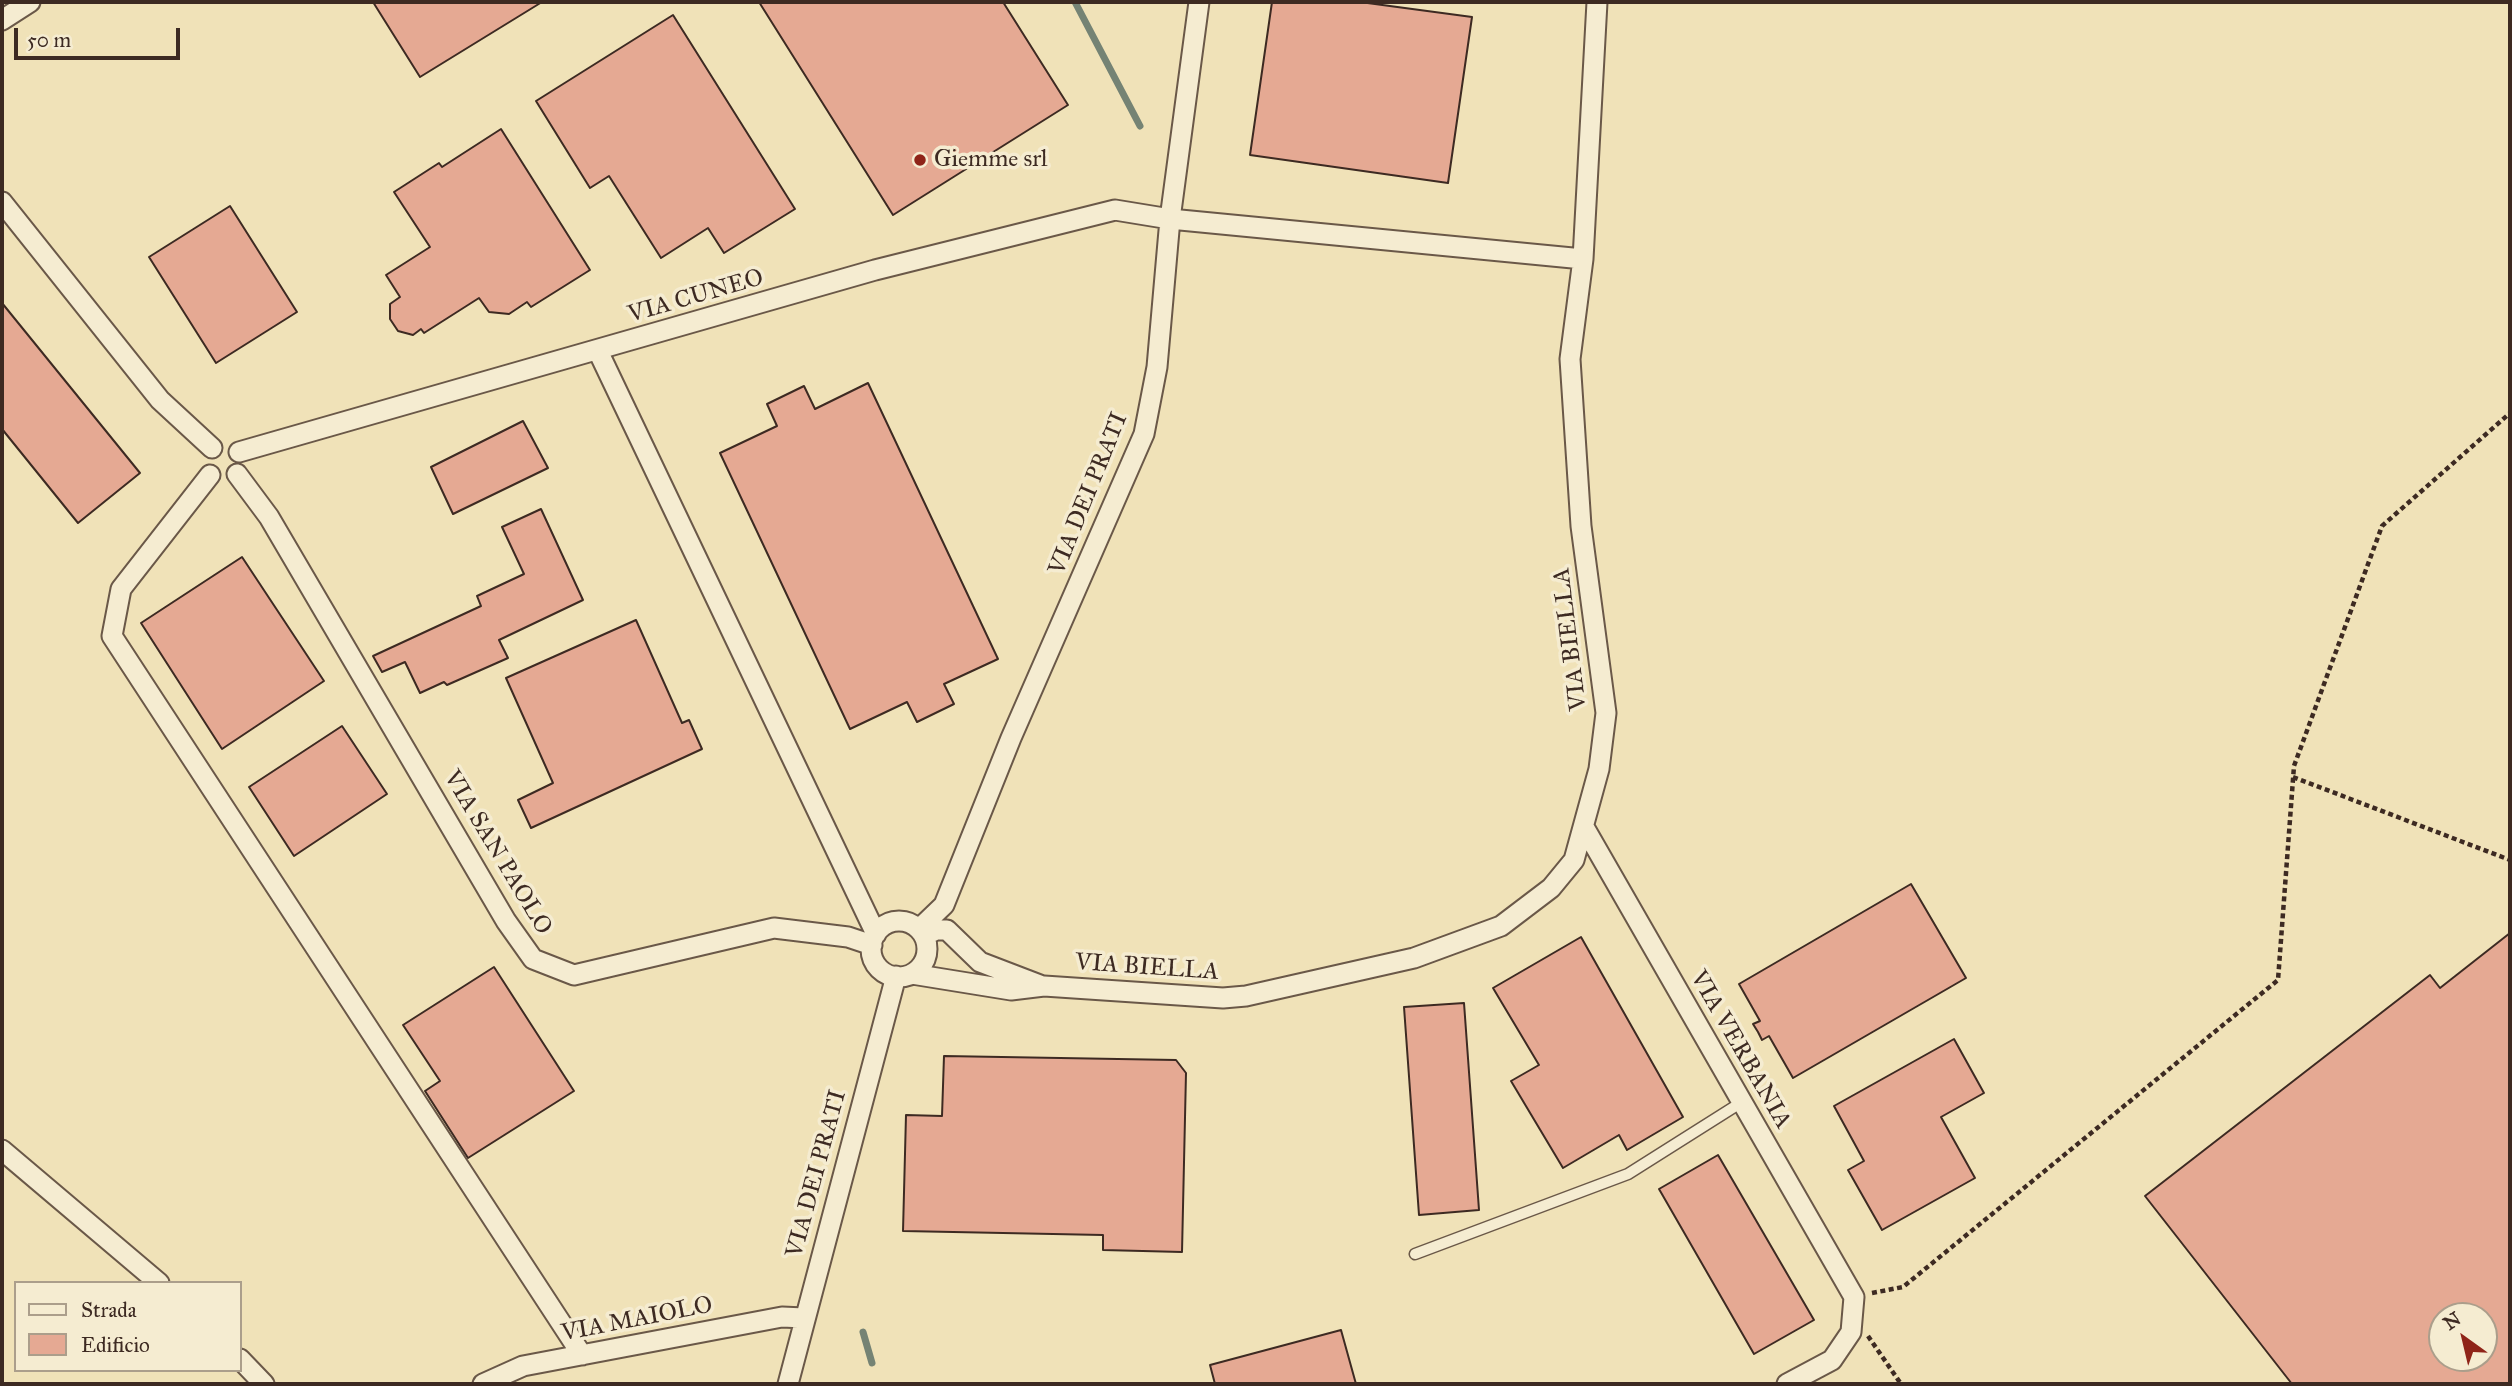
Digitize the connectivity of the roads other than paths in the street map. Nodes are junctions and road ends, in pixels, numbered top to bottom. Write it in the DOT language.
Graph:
graph roads {
  1 [pos="30,2"];
  2 [pos="1199,2"];
  3 [pos="1597,2"];
  4 [pos="2,20"];
  5 [pos="2,202"];
  6 [pos="1170,219"];
  7 [pos="1583,259"];
  8 [pos="598,351"];
  9 [pos="212,448"];
  10 [pos="239,452"];
  11 [pos="237,474"];
  12 [pos="210,475"];
  13 [pos="1584,827"];
  14 [pos="921,932"];
  15 [pos="874,939"];
  16 [pos="904,975"];
  17 [pos="1044,986"];
  18 [pos="1742,1102"];
  19 [pos="2,1150"];
  20 [pos="1415,1254"];
  21 [pos="157,1281"];
  22 [pos="804,1318"];
  23 [pos="582,1355"];
  24 [pos="242,1361"];
  25 [pos="264,1384"];
  26 [pos="483,1384"];
  27 [pos="788,1384"];
  28 [pos="1787,1384"];
  1 -- 4 [label="street"];
  2 -- 6 [label="street, VIA DEI PRATI"];
  3 -- 7 [label="street, VIA BIELLA"];
  5 -- 9 [label="street"];
  6 -- 7 [label="street"];
  6 -- 8 [label="street, VIA CUNEO"];
  6 -- 14 [label="street, VIA DEI PRATI"];
  7 -- 13 [label="street, VIA BIELLA"];
  8 -- 10 [label="street, VIA CUNEO"];
  8 -- 15 [label="street"];
  9 -- 10 [label="street"];
  9 -- 12 [label="street"];
  10 -- 11 [label="street"];
  11 -- 12 [label="street"];
  11 -- 15 [label="street, VIA SAN PAOLO"];
  12 -- 23 [label="street"];
  13 -- 17 [label="street, VIA BIELLA"];
  13 -- 18 [label="street, VIA VERBANIA"];
  14 -- 15 [label="street"];
  14 -- 16 [label="street"];
  14 -- 17 [label="street, VIA BIELLA"];
  15 -- 16 [label="street"];
  16 -- 17 [label="street, VIA BIELLA"];
  16 -- 22 [label="street, VIA DEI PRATI"];
  18 -- 20 [label="lane"];
  18 -- 28 [label="street, VIA VERBANIA"];
  19 -- 21 [label="street"];
  22 -- 23 [label="street, VIA MAIOLO"];
  22 -- 27 [label="street, VIA DEI PRATI"];
  23 -- 26 [label="street, VIA MAIOLO"];
  24 -- 25 [label="street"];
}
